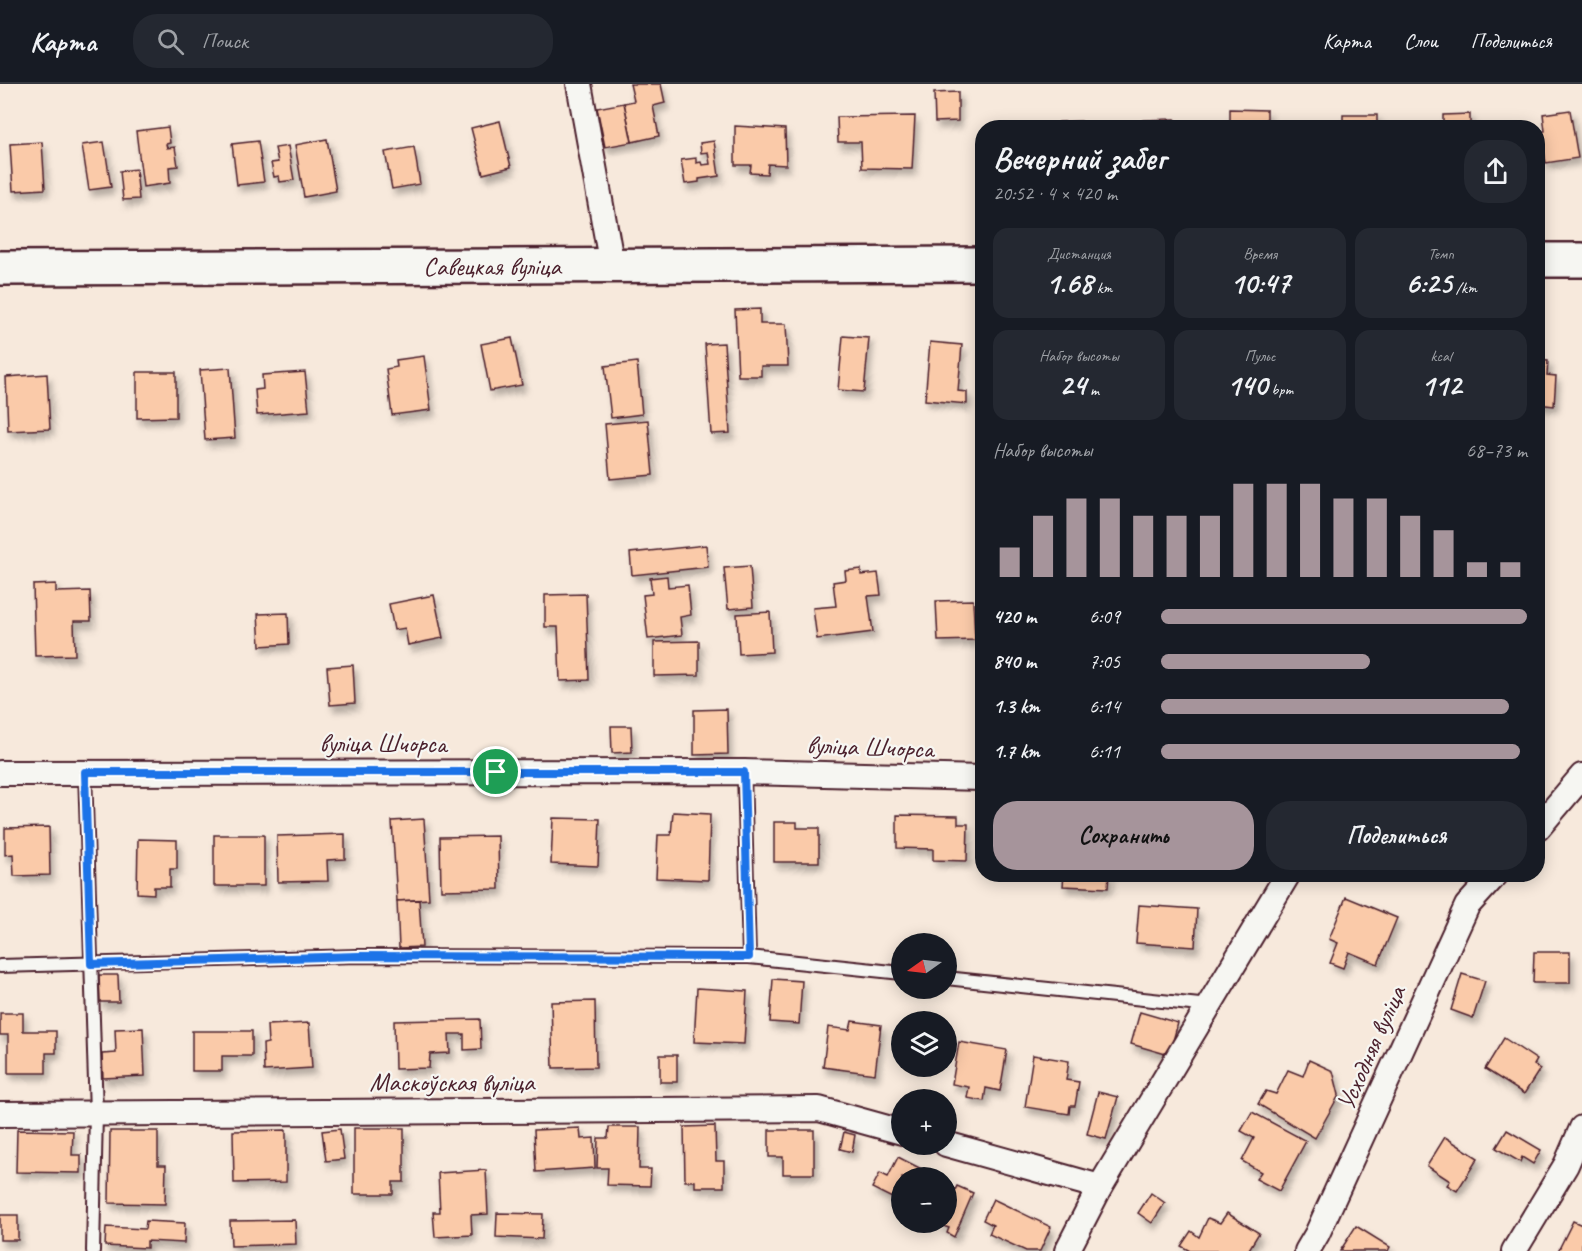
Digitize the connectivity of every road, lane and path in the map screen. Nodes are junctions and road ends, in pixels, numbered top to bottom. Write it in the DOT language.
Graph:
graph roads {
  1 [pos="579,84"];
  2 [pos="1545,260"];
  3 [pos="1582,260"];
  4 [pos="975,264"];
  5 [pos="612,266"];
  6 [pos="0,268"];
  7 [pos="85,772"];
  8 [pos="744,772"];
  9 [pos="0,773"];
  10 [pos="1582,776"];
  11 [pos="975,778"];
  12 [pos="1545,815"];
  13 [pos="1283,882"];
  14 [pos="1489,882"];
  15 [pos="749,957"];
  16 [pos="91,964"];
  17 [pos="0,966"];
  18 [pos="891,972"];
  19 [pos="957,979"];
  20 [pos="1209,1006"];
  21 [pos="96,1113"];
  22 [pos="0,1114"];
  23 [pos="1582,1128"];
  24 [pos="891,1129"];
  25 [pos="957,1147"];
  26 [pos="1100,1187"];
  27 [pos="93,1251"];
  28 [pos="1066,1251"];
  29 [pos="1307,1251"];
  30 [pos="1514,1251"];
  1 -- 5 [label="street"];
  2 -- 3 [label="main road"];
  4 -- 5 [label="main road, Савецкая вуліца"];
  5 -- 6 [label="main road, Савецкая вуліца"];
  7 -- 8 [label="street, вуліца Шчорса"];
  7 -- 9 [label="street, вуліца Шчорса"];
  7 -- 16 [label="lane"];
  8 -- 11 [label="street, вуліца Шчорса"];
  8 -- 15 [label="lane"];
  10 -- 12 [label="street"];
  13 -- 20 [label="street"];
  14 -- 29 [label="street, Усходняя вуліца"];
  15 -- 16 [label="lane"];
  15 -- 18 [label="lane"];
  16 -- 17 [label="lane"];
  16 -- 21 [label="lane"];
  19 -- 20 [label="lane"];
  20 -- 26 [label="street"];
  21 -- 22 [label="street, Маскоўская вуліца"];
  21 -- 24 [label="street, Маскоўская вуліца"];
  21 -- 27 [label="lane"];
  23 -- 30 [label="street"];
  25 -- 26 [label="street"];
  26 -- 28 [label="street"];
}
